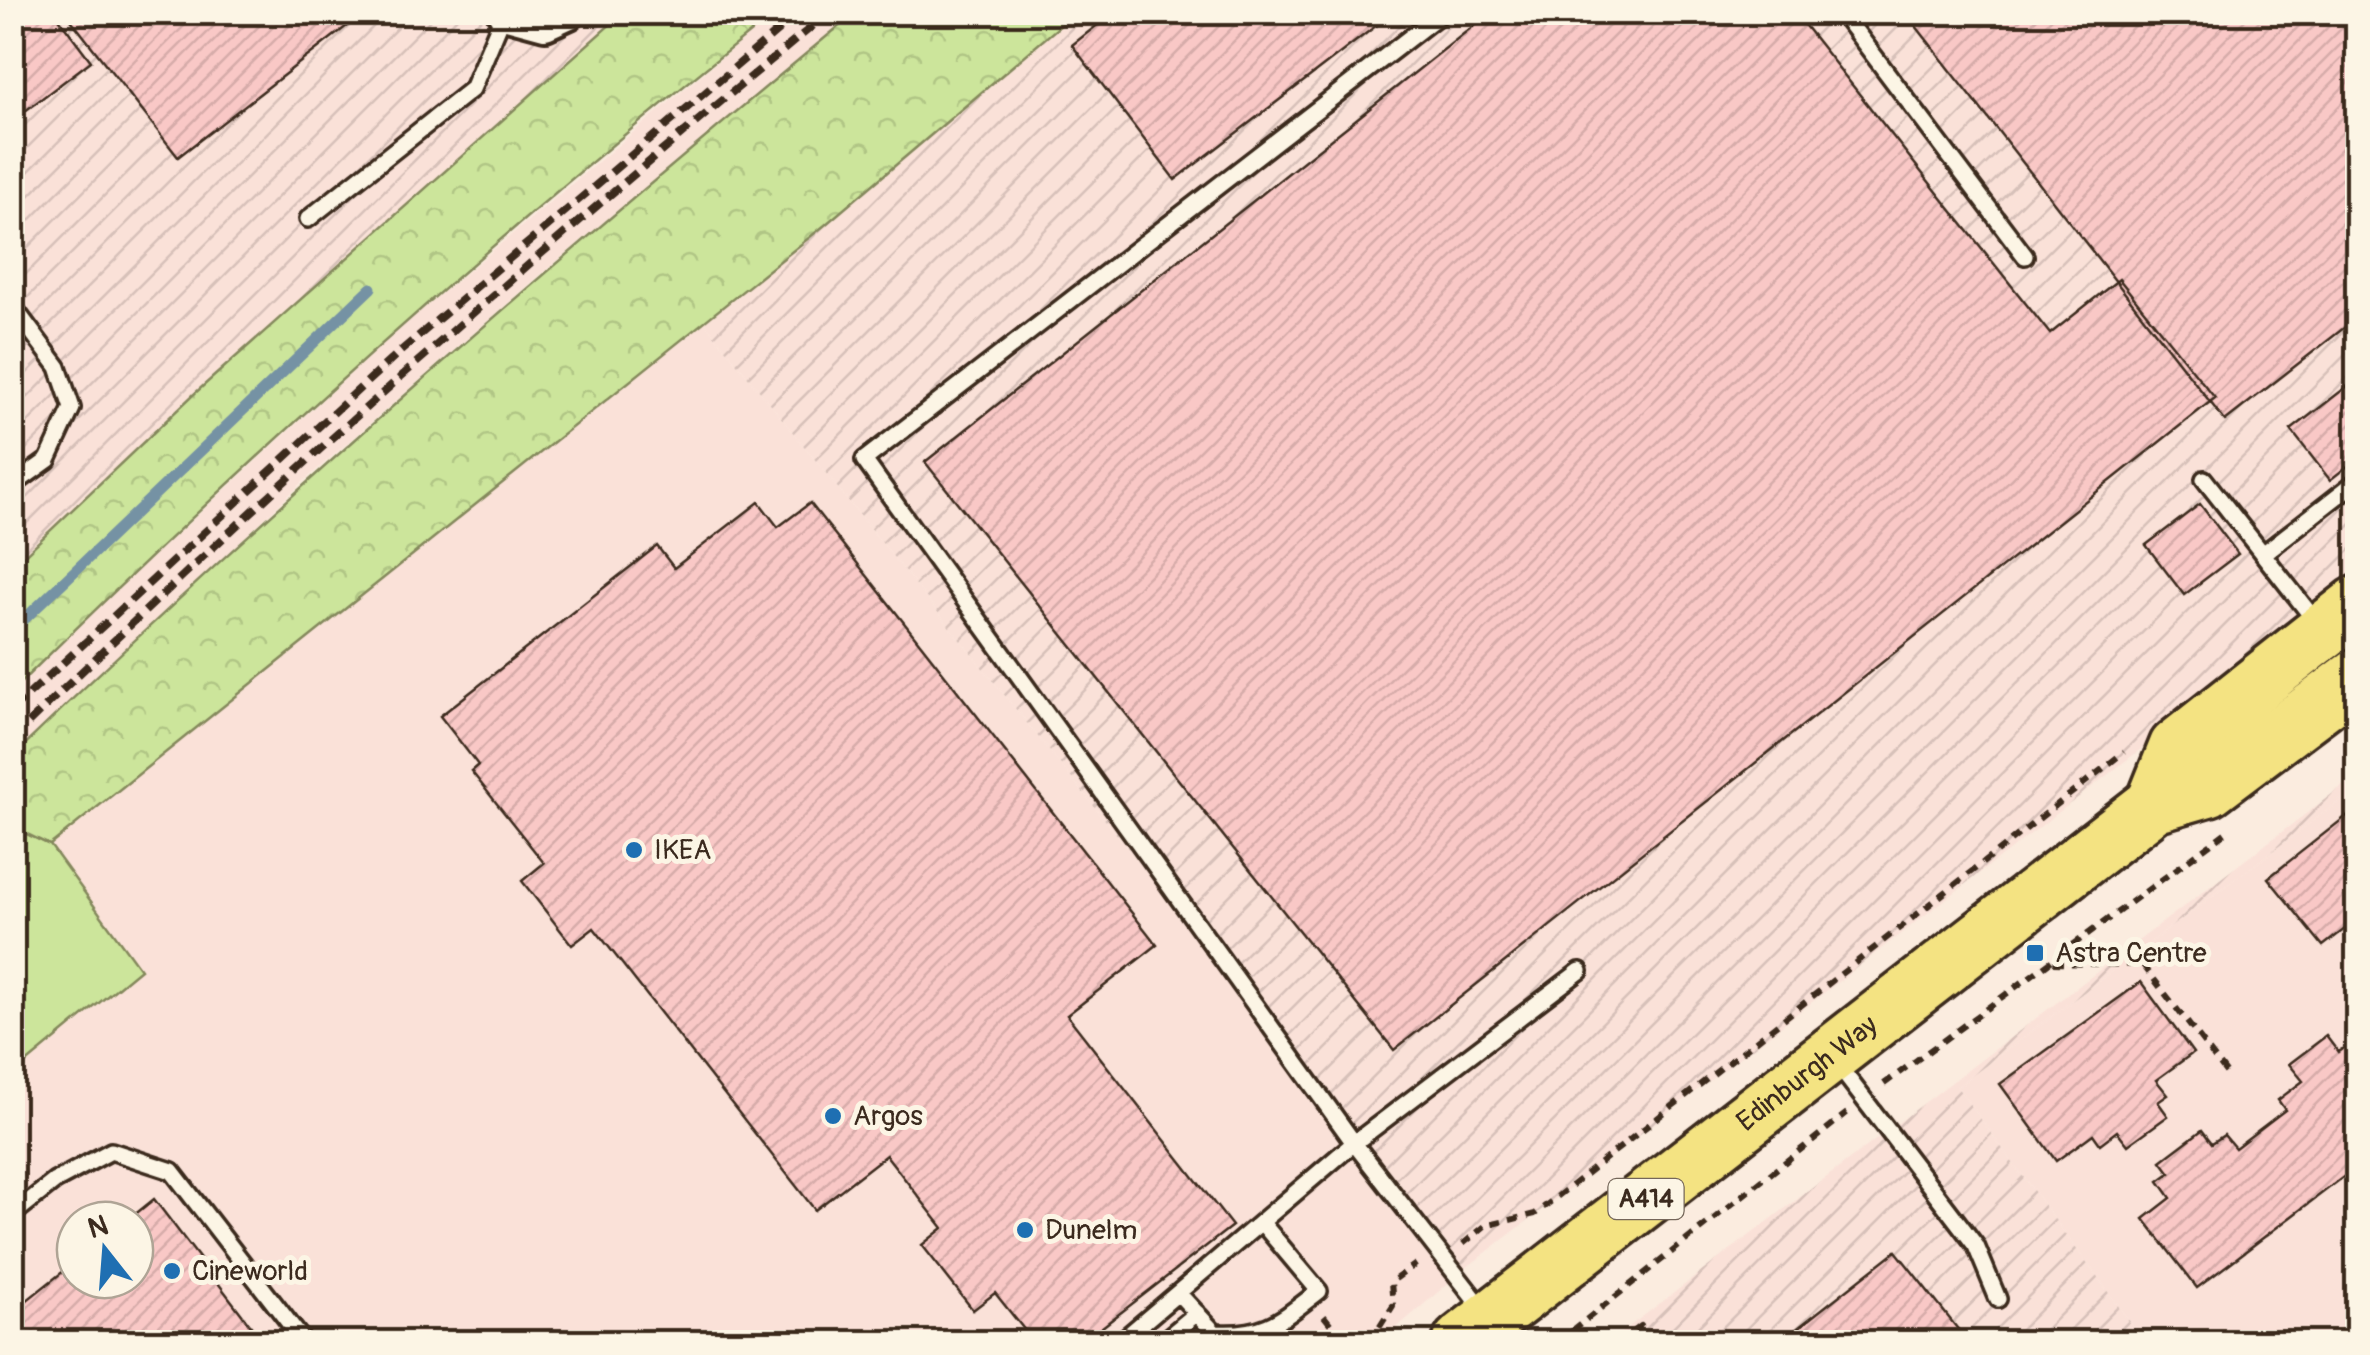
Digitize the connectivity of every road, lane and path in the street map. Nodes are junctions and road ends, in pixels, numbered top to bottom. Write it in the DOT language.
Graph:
graph roads {
  1 [pos="570,12"];
  2 [pos="1443,12"];
  3 [pos="1842,12"];
  4 [pos="504,13"];
  5 [pos="308,219"];
  6 [pos="2024,256"];
  7 [pos="12,305"];
  8 [pos="2204,479"];
  9 [pos="2358,480"];
  10 [pos="12,486"];
  11 [pos="2263,554"];
  12 [pos="2340,617"];
  13 [pos="2358,676"];
  14 [pos="2137,742"];
  15 [pos="2154,804"];
  16 [pos="2235,825"];
  17 [pos="2052,963"];
  18 [pos="1580,971"];
  19 [pos="1830,1055"];
  20 [pos="2228,1074"];
  21 [pos="1864,1099"];
  22 [pos="1354,1144"];
  23 [pos="12,1215"];
  24 [pos="1262,1223"];
  25 [pos="1446,1258"];
  26 [pos="1180,1294"];
  27 [pos="1998,1299"];
  28 [pos="1197,1313"];
  29 [pos="1476,1331"];
  30 [pos="1241,1339"];
  31 [pos="1568,1340"];
  32 [pos="304,1342"];
  33 [pos="1120,1342"];
  34 [pos="1162,1342"];
  35 [pos="1370,1342"];
  36 [pos="1558,1342"];
  37 [pos="1620,1342"];
  38 [pos="1652,1342"];
  1 -- 4 [label="street"];
  2 -- 22 [label="lane"];
  3 -- 6 [label="lane"];
  4 -- 5 [label="lane"];
  7 -- 10 [label="lane"];
  8 -- 11 [label="lane"];
  9 -- 11 [label="lane"];
  11 -- 12 [label="lane"];
  12 -- 15 [label="highway"];
  13 -- 15 [label="highway, Edinburgh Way / A414"];
  14 -- 25 [label="path"];
  15 -- 19 [label="highway, Edinburgh Way / A414"];
  16 -- 17 [label="path"];
  17 -- 20 [label="path"];
  17 -- 21 [label="path"];
  18 -- 22 [label="lane"];
  19 -- 21 [label="lane"];
  19 -- 29 [label="highway, Edinburgh Way / A414"];
  21 -- 27 [label="lane"];
  21 -- 31 [label="path"];
  22 -- 24 [label="lane"];
  22 -- 25 [label="lane"];
  23 -- 32 [label="lane"];
  24 -- 26 [label="lane"];
  24 -- 30 [label="lane"];
  25 -- 29 [label="lane"];
  25 -- 35 [label="path"];
  26 -- 28 [label="lane"];
  26 -- 33 [label="lane"];
  28 -- 30 [label="lane"];
  28 -- 34 [label="lane"];
  31 -- 36 [label="path"];
  37 -- 38 [label="path"];
}
